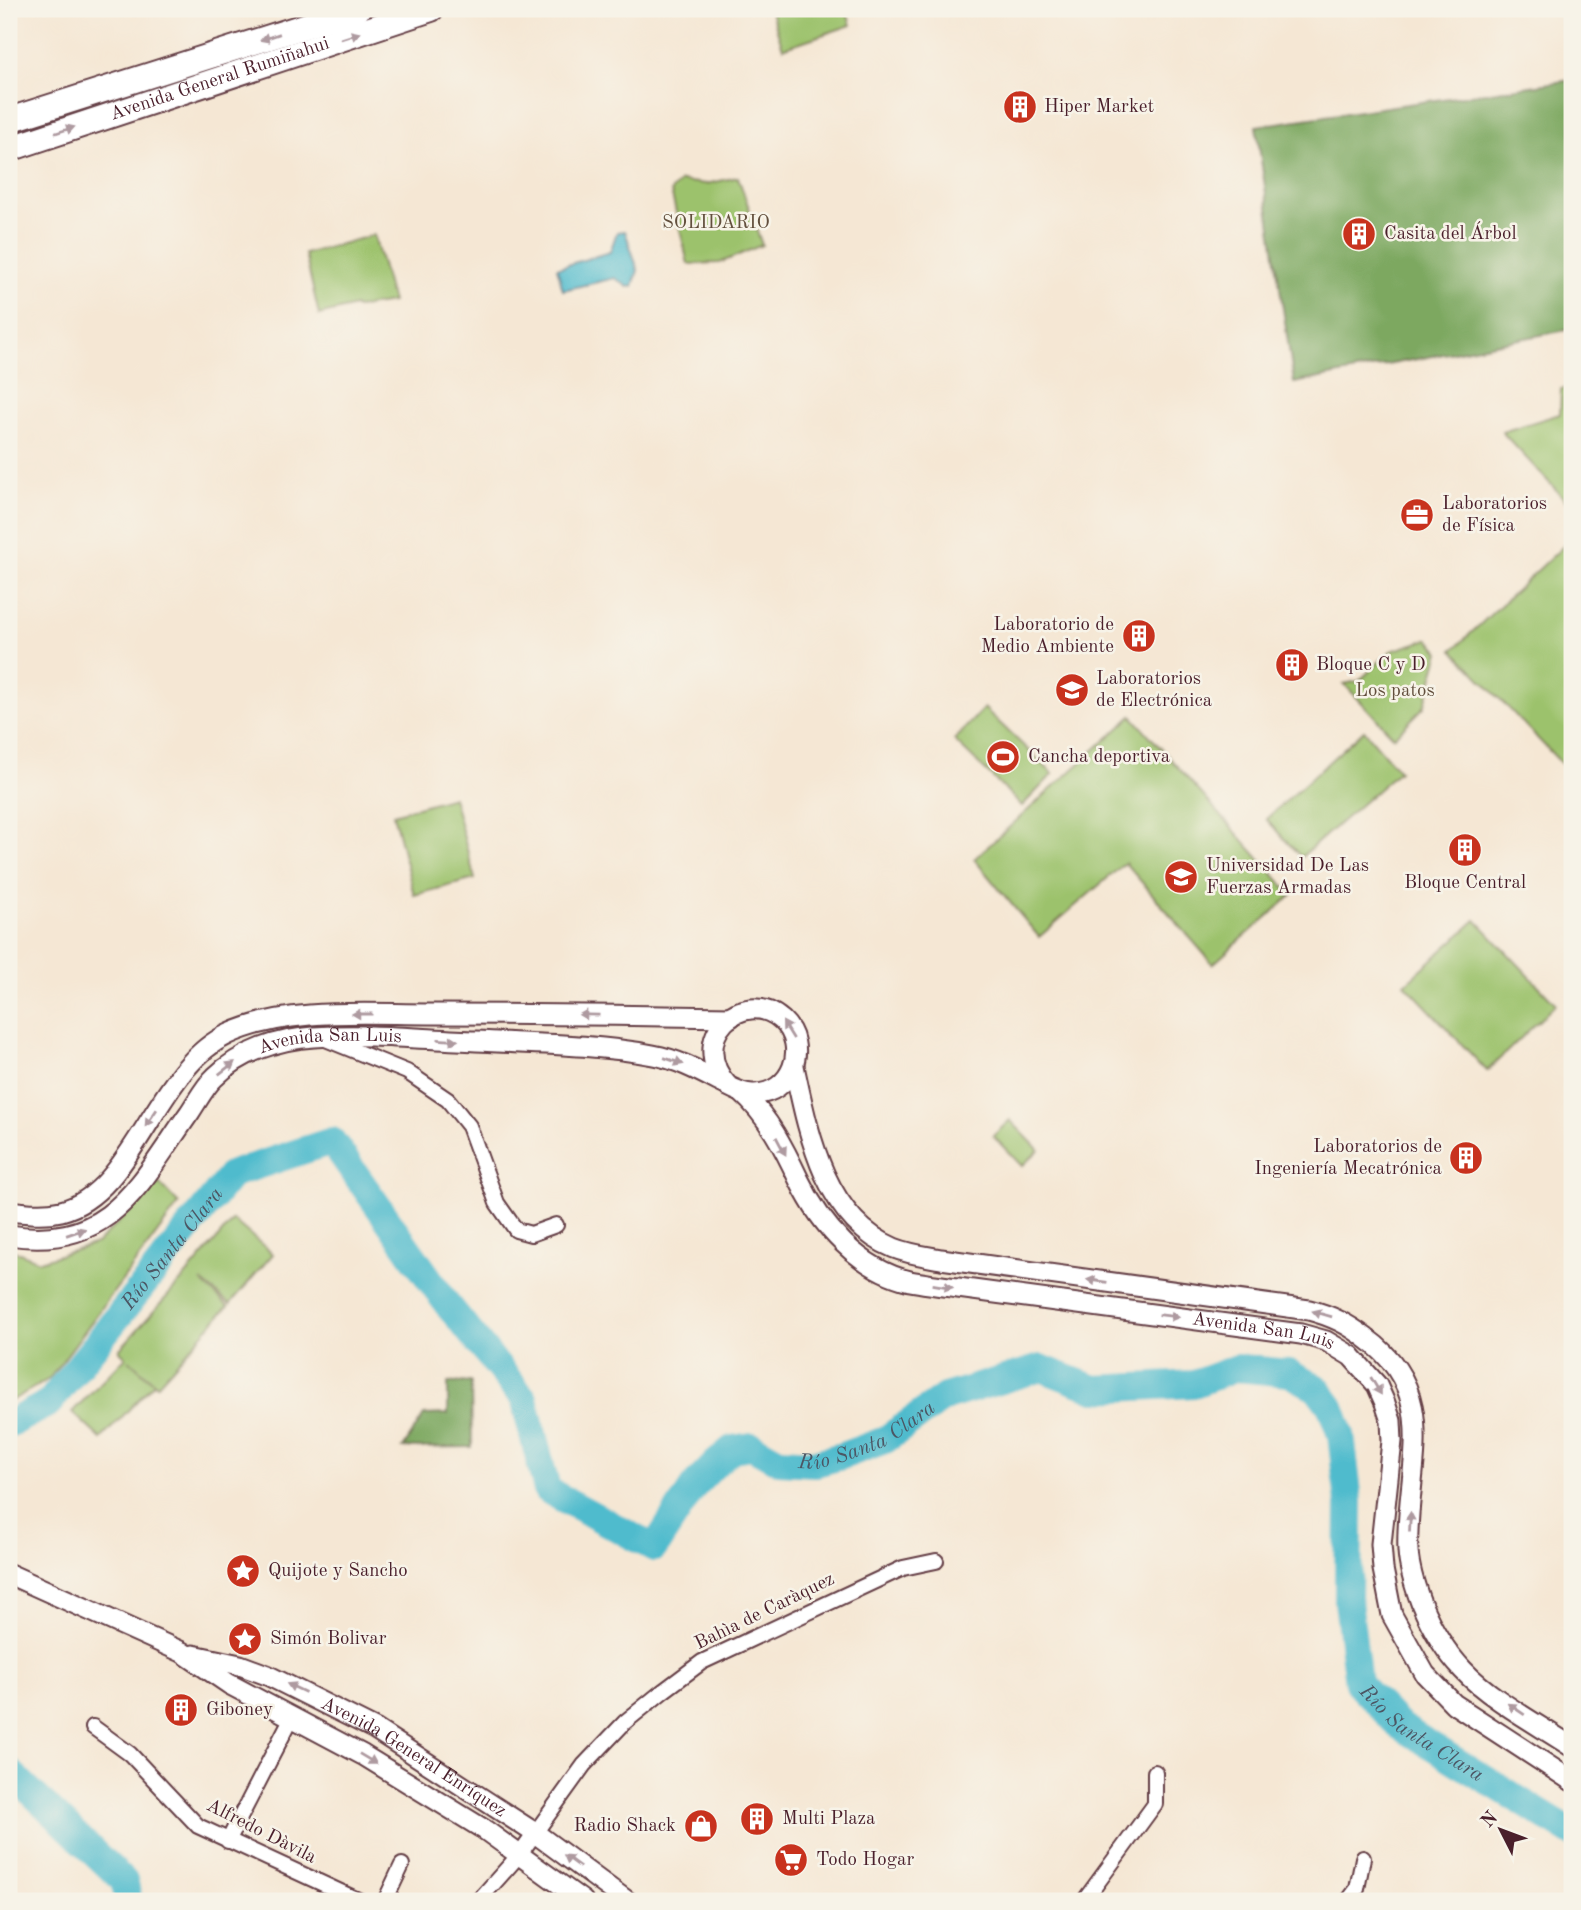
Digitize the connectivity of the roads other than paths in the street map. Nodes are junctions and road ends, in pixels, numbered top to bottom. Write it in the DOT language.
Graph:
graph roads {
  1 [pos="358,9"];
  2 [pos="431,9"];
  3 [pos="9,120"];
  4 [pos="9,149"];
  5 [pos="731,1017"];
  6 [pos="320,1037"];
  7 [pos="794,1066"];
  8 [pos="734,1089"];
  9 [pos="9,1211"];
  10 [pos="556,1225"];
  11 [pos="9,1236"];
  12 [pos="936,1561"];
  13 [pos="9,1574"];
  14 [pos="182,1652"];
  15 [pos="292,1717"];
  16 [pos="93,1727"];
  17 [pos="1572,1747"];
  18 [pos="1155,1772"];
  19 [pos="1572,1781"];
  20 [pos="499,1809"];
  21 [pos="485,1830"];
  22 [pos="535,1833"];
  23 [pos="228,1841"];
  24 [pos="520,1854"];
  25 [pos="1363,1858"];
  26 [pos="402,1865"];
  27 [pos="332,1896"];
  28 [pos="360,1901"];
  29 [pos="385,1901"];
  30 [pos="478,1901"];
  31 [pos="583,1901"];
  32 [pos="627,1901"];
  33 [pos="1084,1901"];
  34 [pos="1348,1901"];
  1 -- 3 [label="highway, Avenida General Rumiñahui, one-way"];
  4 -- 2 [label="highway, Avenida General Rumiñahui, one-way"];
  7 -- 5 [label="street, one-way"];
  5 -- 8 [label="street"];
  5 -- 9 [label="street, Avenida San Luis, one-way"];
  6 -- 8 [label="street, Avenida San Luis, one-way"];
  6 -- 10 [label="street"];
  11 -- 6 [label="street, Avenida San Luis, one-way"];
  7 -- 8 [label="street"];
  17 -- 7 [label="street, Avenida San Luis, one-way"];
  8 -- 19 [label="street, Avenida San Luis, one-way"];
  12 -- 22 [label="street, Bahìa de Caràquez"];
  13 -- 14 [label="street, Avenida General Enríquez"];
  14 -- 15 [label="street, Avenida General Enríquez"];
  20 -- 14 [label="street, Avenida General Enríquez, one-way"];
  15 -- 21 [label="street, Avenida General Enríquez, one-way"];
  15 -- 23 [label="street"];
  16 -- 23 [label="street, Alfredo Dàvila"];
  18 -- 33 [label="street"];
  20 -- 21 [label="street"];
  20 -- 22 [label="street, Avenida General Enríquez"];
  21 -- 24 [label="street, Avenida General Enríquez"];
  22 -- 24 [label="street, Bahìa de Caràquez"];
  32 -- 22 [label="street, Avenida General Enríquez, one-way"];
  23 -- 27 [label="street, Alfredo Dàvila"];
  24 -- 30 [label="street, Bahìa de Caràquez"];
  24 -- 31 [label="street, Avenida General Enríquez"];
  25 -- 34 [label="street"];
  26 -- 29 [label="street"];
  27 -- 28 [label="street, Alfredo Dàvila"];
}
